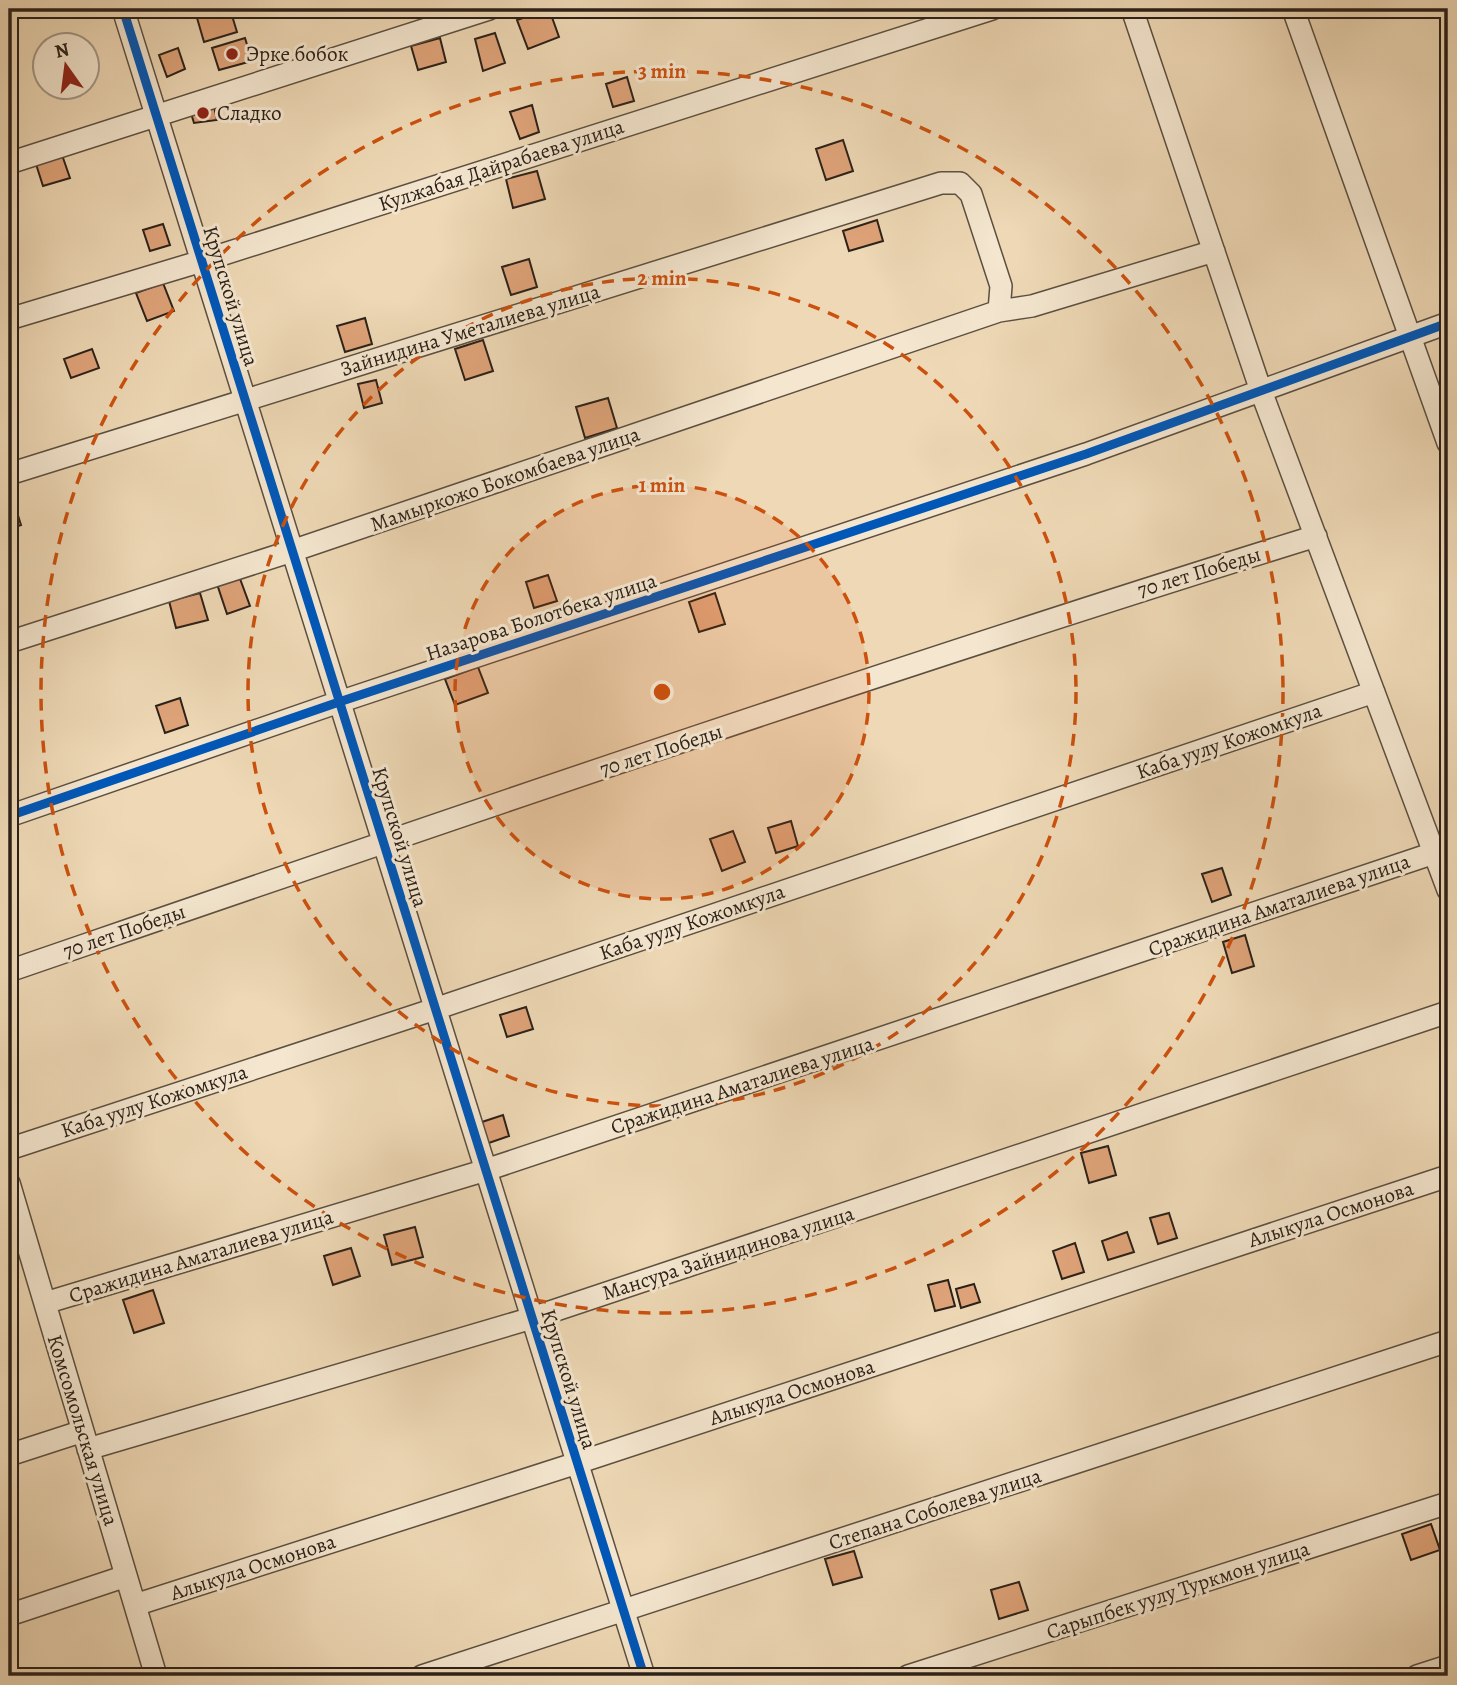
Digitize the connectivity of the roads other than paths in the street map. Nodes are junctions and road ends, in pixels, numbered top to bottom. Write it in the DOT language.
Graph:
graph roads {
  1 [pos="123,9"];
  2 [pos="489,9"];
  3 [pos="992,9"];
  4 [pos="1132,9"];
  5 [pos="1293,9"];
  6 [pos="157,117"];
  7 [pos="9,163"];
  8 [pos="1214,251"];
  9 [pos="202,261"];
  10 [pos="999,311"];
  11 [pos="9,319"];
  12 [pos="1448,323"];
  13 [pos="1409,337"];
  14 [pos="1261,391"];
  15 [pos="245,401"];
  16 [pos="1448,443"];
  17 [pos="9,474"];
  18 [pos="1315,536"];
  19 [pos="292,551"];
  20 [pos="9,642"];
  21 [pos="1374,692"];
  22 [pos="340,702"];
  23 [pos="9,816"];
  24 [pos="383,842"];
  25 [pos="1434,853"];
  26 [pos="1448,890"];
  27 [pos="9,971"];
  28 [pos="435,1009"];
  29 [pos="1448,1012"];
  30 [pos="9,1149"];
  31 [pos="486,1171"];
  32 [pos="1448,1176"];
  33 [pos="9,1183"];
  34 [pos="44,1303"];
  35 [pos="532,1318"];
  36 [pos="1448,1341"];
  37 [pos="86,1440"];
  38 [pos="9,1455"];
  39 [pos="577,1463"];
  40 [pos="1448,1503"];
  41 [pos="126,1576"];
  42 [pos="135,1605"];
  43 [pos="624,1611"];
  44 [pos="9,1615"];
  45 [pos="1448,1666"];
  46 [pos="156,1676"];
  47 [pos="422,1676"];
  48 [pos="644,1676"];
  49 [pos="908,1676"];
  50 [pos="1417,1676"];
  1 -- 6 [label="street, Крупской улица"];
  2 -- 6 [label="street"];
  3 -- 9 [label="street, Кулжабая Дайрабаева улица"];
  4 -- 8 [label="street"];
  5 -- 13 [label="street"];
  6 -- 7 [label="street"];
  6 -- 9 [label="street, Крупской улица"];
  8 -- 10 [label="street, Мамыркожо Бокомбаева улица"];
  8 -- 14 [label="street"];
  9 -- 11 [label="street, Кулжабая Дайрабаева улица"];
  9 -- 15 [label="street, Крупской улица"];
  10 -- 15 [label="street, Зайнидина Уметалиева улица"];
  10 -- 19 [label="street, Мамыркожо Бокомбаева улица"];
  12 -- 13 [label="street, Назарова Болотбека улица"];
  13 -- 14 [label="street, Назарова Болотбека улица"];
  13 -- 16 [label="street"];
  14 -- 18 [label="street"];
  14 -- 22 [label="street, Назарова Болотбека улица"];
  15 -- 17 [label="street, Зайнидина Уметалиева улица"];
  15 -- 19 [label="street, Крупской улица"];
  18 -- 21 [label="street"];
  18 -- 24 [label="street, 70 лет Победы"];
  19 -- 20 [label="street, Мамыркожо Бокомбаева улица"];
  19 -- 22 [label="street, Крупской улица"];
  21 -- 25 [label="street"];
  21 -- 28 [label="street, Каба уулу Кожомкула"];
  22 -- 23 [label="street, Назарова Болотбека улица"];
  22 -- 24 [label="street, Крупской улица"];
  24 -- 27 [label="street, 70 лет Победы"];
  24 -- 28 [label="street, Крупской улица"];
  25 -- 26 [label="street"];
  25 -- 31 [label="street, Сражидина Аматалиева улица"];
  28 -- 30 [label="street, Каба уулу Кожомкула"];
  28 -- 31 [label="street, Крупской улица"];
  29 -- 35 [label="street, Мансура Зайнидинова улица"];
  31 -- 34 [label="street, Сражидина Аматалиева улица"];
  31 -- 35 [label="street, Крупской улица"];
  32 -- 39 [label="street, Алыкула Осмонова"];
  33 -- 34 [label="street, Комсомольская улица"];
  34 -- 37 [label="street, Комсомольская улица"];
  35 -- 37 [label="street, Мансура Зайнидинова улица"];
  35 -- 39 [label="street, Крупской улица"];
  36 -- 43 [label="street, Степана Соболева улица"];
  37 -- 38 [label="street, Мансура Зайнидинова улица"];
  37 -- 41 [label="street, Комсомольская улица"];
  39 -- 42 [label="street, Алыкула Осмонова"];
  39 -- 43 [label="street, Крупской улица"];
  40 -- 49 [label="street, Сарыпбек уулу Туркмон улица"];
  41 -- 42 [label="street, Комсомольская улица"];
  41 -- 44 [label="street"];
  42 -- 46 [label="street, Комсомольская улица"];
  43 -- 47 [label="street, Степана Соболева улица"];
  43 -- 48 [label="street, Крупской улица"];
  45 -- 50 [label="street"];
}
